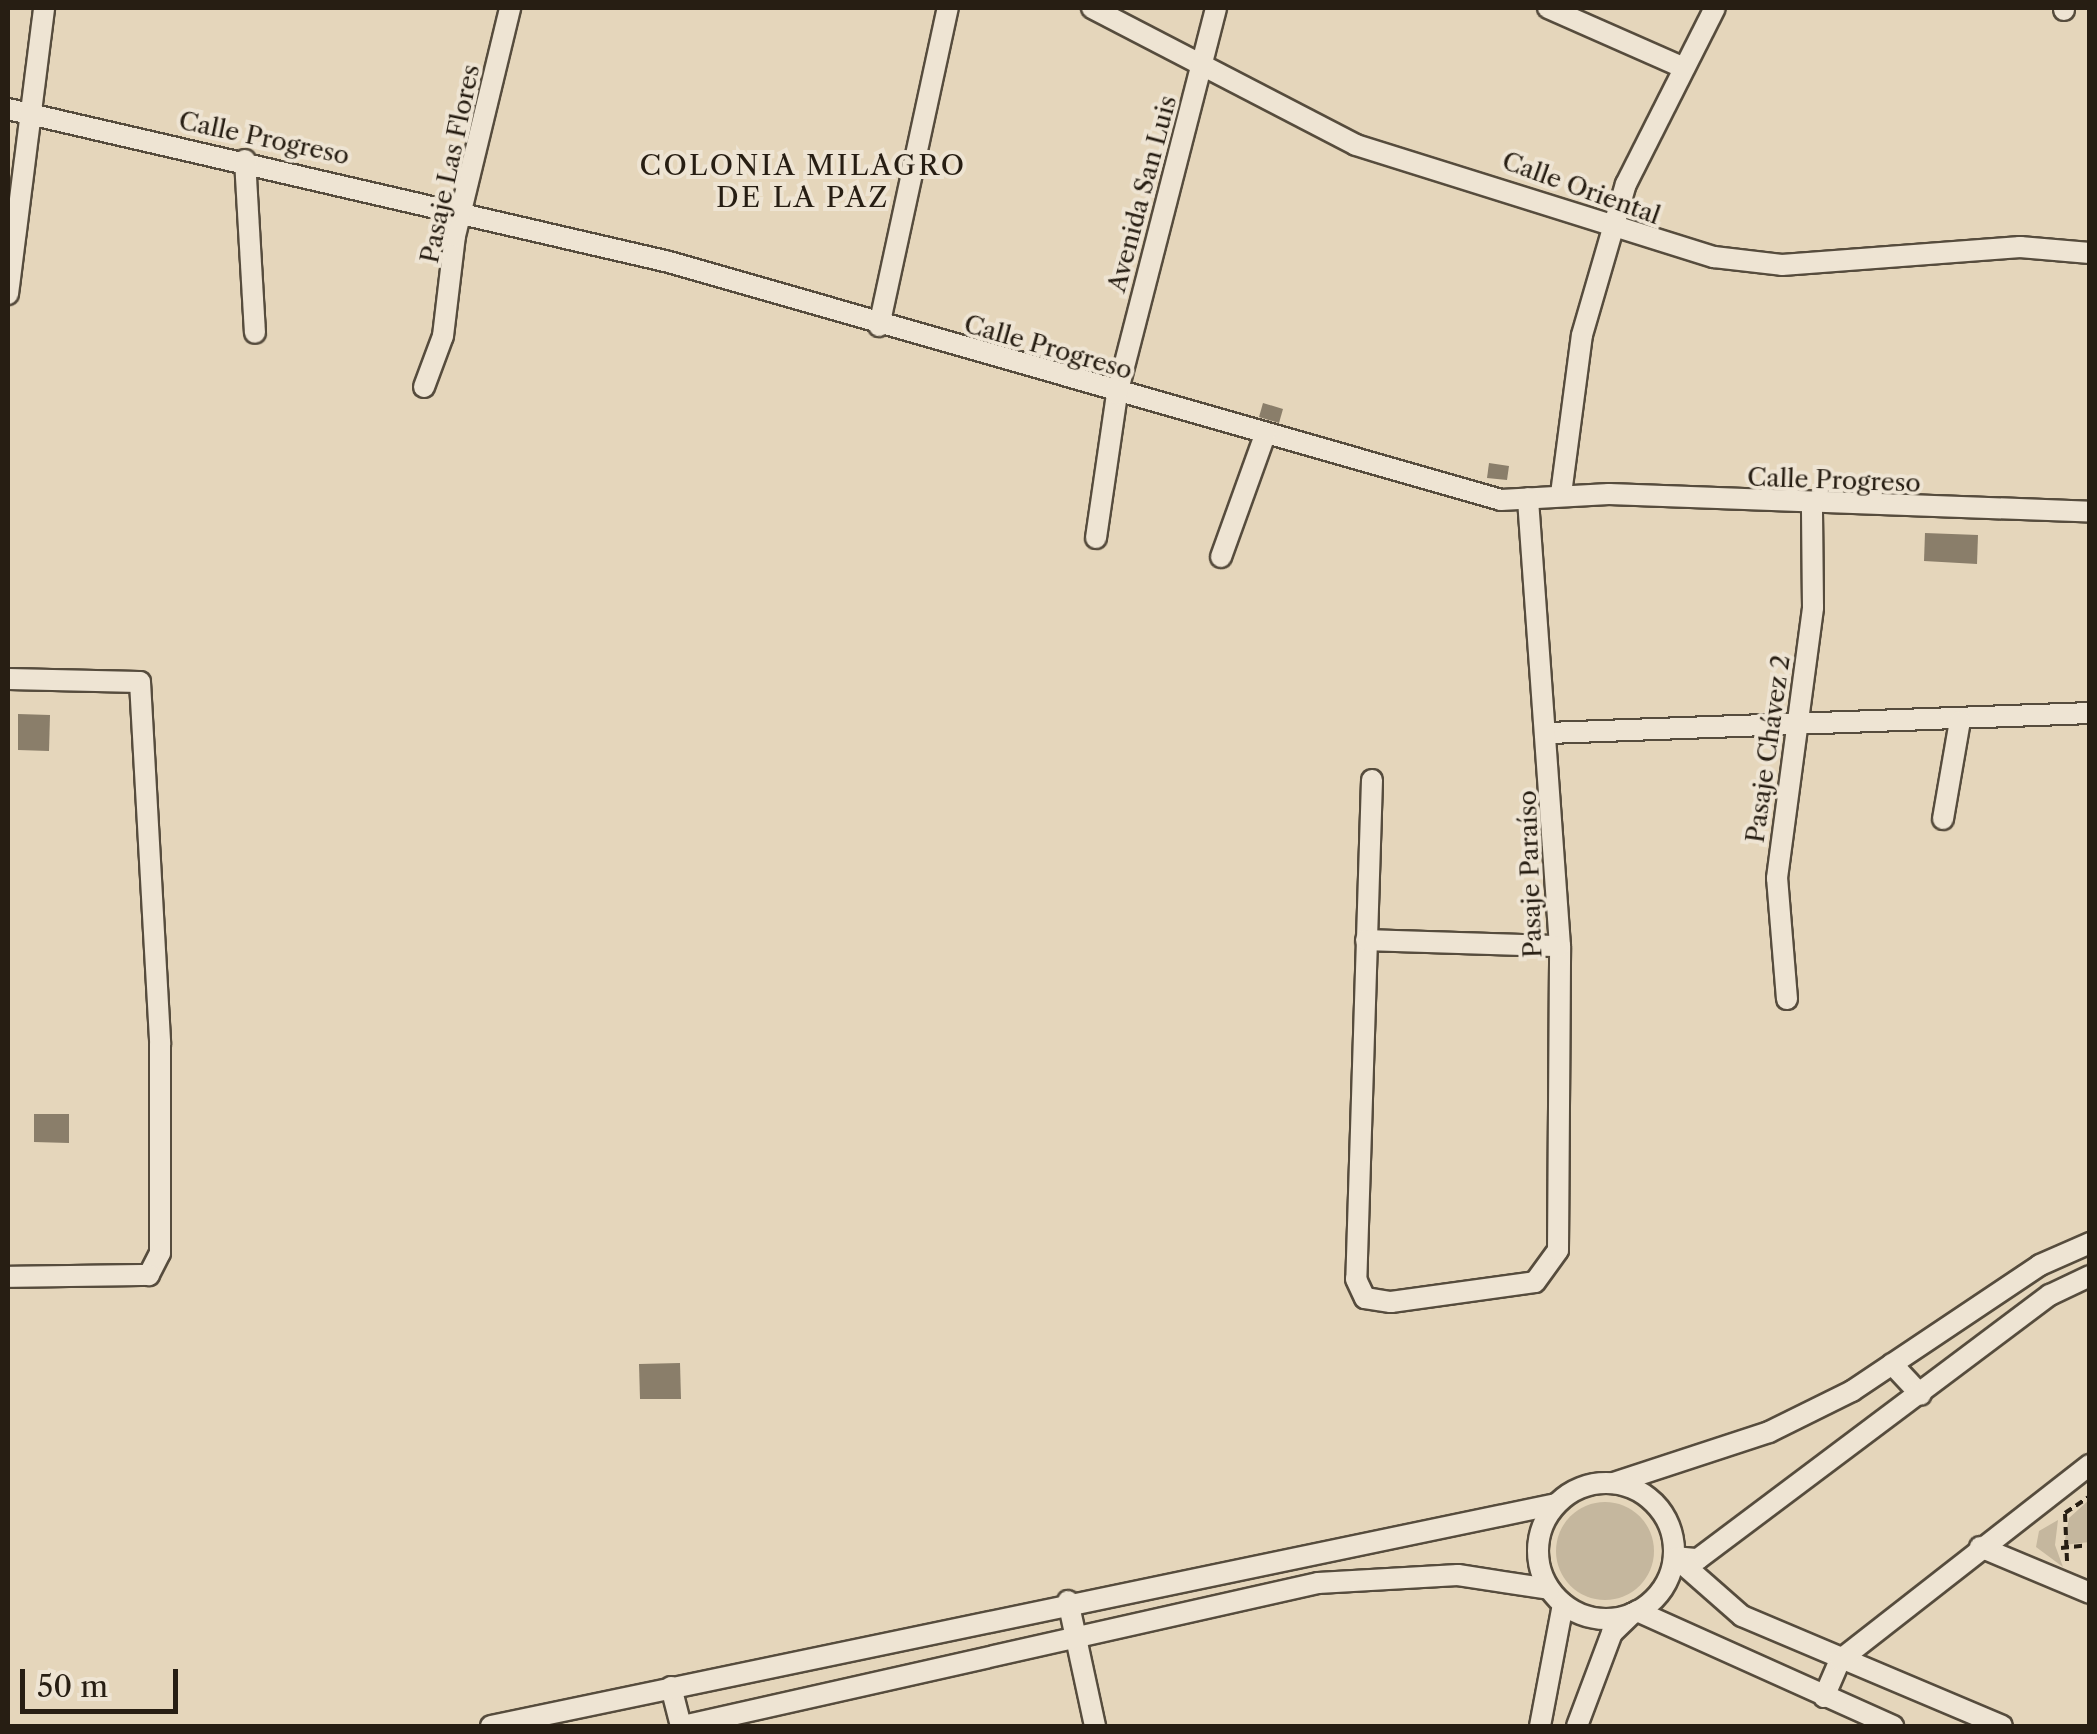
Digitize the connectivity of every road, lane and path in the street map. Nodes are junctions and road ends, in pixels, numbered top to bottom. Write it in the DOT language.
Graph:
graph roads {
  1 [pos="44,8"];
  2 [pos="510,8"];
  3 [pos="948,8"];
  4 [pos="1092,8"];
  5 [pos="1216,8"];
  6 [pos="1548,8"];
  7 [pos="1715,8"];
  8 [pos="1202,64"];
  9 [pos="1682,67"];
  10 [pos="8,109"];
  11 [pos="30,114"];
  12 [pos="245,160"];
  13 [pos="464,209"];
  14 [pos="1614,227"];
  15 [pos="2090,253"];
  16 [pos="8,294"];
  17 [pos="878,326"];
  18 [pos="255,333"];
  19 [pos="424,388"];
  20 [pos="1117,394"];
  21 [pos="1265,435"];
  22 [pos="1561,494"];
  23 [pos="1528,498"];
  24 [pos="1812,506"];
  25 [pos="2090,512"];
  26 [pos="1096,538"];
  27 [pos="1221,557"];
  28 [pos="8,679"];
  29 [pos="2090,713"];
  30 [pos="1960,721"];
  31 [pos="1795,730"];
  32 [pos="1548,734"];
  33 [pos="1372,780"];
  34 [pos="1943,819"];
  35 [pos="1366,940"];
  36 [pos="1560,946"];
  37 [pos="1788,999"];
  38 [pos="2090,1243"];
  39 [pos="2090,1276"];
  40 [pos="8,1277"];
  41 [pos="1892,1364"];
  42 [pos="1921,1395"];
  43 [pos="2090,1465"];
  44 [pos="1614,1484"];
  45 [pos="2090,1496"];
  46 [pos="1556,1504"];
  47 [pos="2065,1512"];
  48 [pos="2053,1518"];
  49 [pos="2090,1545"];
  50 [pos="1980,1547"];
  51 [pos="1674,1557"];
  52 [pos="2055,1567"];
  53 [pos="2075,1574"];
  54 [pos="2090,1594"];
  55 [pos="1556,1596"];
  56 [pos="1068,1601"];
  57 [pos="1634,1613"];
  58 [pos="1076,1638"];
  59 [pos="1840,1660"];
  60 [pos="672,1687"];
  61 [pos="1824,1697"];
  62 [pos="492,1726"];
  63 [pos="682,1726"];
  64 [pos="1095,1726"];
  65 [pos="1540,1726"];
  66 [pos="1578,1726"];
  67 [pos="1893,1726"];
  68 [pos="2002,1726"];
  1 -- 11 [label="street"];
  2 -- 13 [label="street, Pasaje Las Flores"];
  3 -- 17 [label="street"];
  4 -- 8 [label="street, Calle Oriental"];
  5 -- 8 [label="street, Avenida San Luis"];
  6 -- 9 [label="street"];
  7 -- 9 [label="street"];
  8 -- 14 [label="street, Calle Oriental"];
  8 -- 20 [label="street, Avenida San Luis"];
  9 -- 14 [label="street"];
  10 -- 11 [label="street, Calle Progreso"];
  11 -- 12 [label="street, Calle Progreso"];
  11 -- 16 [label="street"];
  12 -- 13 [label="street, Calle Progreso"];
  12 -- 18 [label="street"];
  13 -- 17 [label="street, Calle Progreso"];
  13 -- 19 [label="street, Pasaje Las Flores"];
  14 -- 15 [label="street, Calle Oriental"];
  14 -- 22 [label="street"];
  17 -- 20 [label="street, Calle Progreso"];
  20 -- 21 [label="street, Calle Progreso"];
  20 -- 26 [label="street, Avenida San Luis"];
  21 -- 23 [label="street, Calle Progreso"];
  21 -- 27 [label="street"];
  22 -- 23 [label="street, Calle Progreso"];
  22 -- 24 [label="street, Calle Progreso"];
  23 -- 32 [label="street, Pasaje Paraíso"];
  24 -- 25 [label="street, Calle Progreso"];
  24 -- 31 [label="street, Pasaje Chávez 2"];
  28 -- 40 [label="street"];
  29 -- 30 [label="street"];
  30 -- 31 [label="street"];
  30 -- 34 [label="street"];
  31 -- 32 [label="street"];
  31 -- 37 [label="street, Pasaje Chávez 2"];
  32 -- 36 [label="street, Pasaje Paraíso"];
  33 -- 35 [label="street"];
  35 -- 36 [label="street"];
  35 -- 36 [label="street, Pasaje Paraíso"];
  38 -- 41 [label="street"];
  39 -- 42 [label="street"];
  41 -- 42 [label="street"];
  41 -- 44 [label="street"];
  42 -- 51 [label="street"];
  43 -- 50 [label="street"];
  44 -- 46 [label="street"];
  44 -- 51 [label="street"];
  45 -- 47 [label="path"];
  46 -- 55 [label="street"];
  46 -- 56 [label="street"];
  47 -- 48 [label="path"];
  47 -- 49 [label="path"];
  50 -- 54 [label="street"];
  50 -- 59 [label="street"];
  51 -- 57 [label="street"];
  51 -- 59 [label="street"];
  52 -- 53 [label="path"];
  55 -- 57 [label="street"];
  55 -- 58 [label="street"];
  55 -- 65 [label="street"];
  56 -- 58 [label="street"];
  56 -- 60 [label="street"];
  57 -- 61 [label="street"];
  57 -- 66 [label="street"];
  58 -- 63 [label="street"];
  58 -- 64 [label="street"];
  59 -- 61 [label="street"];
  59 -- 68 [label="street"];
  60 -- 62 [label="street"];
  60 -- 63 [label="street"];
  61 -- 67 [label="street"];
}
